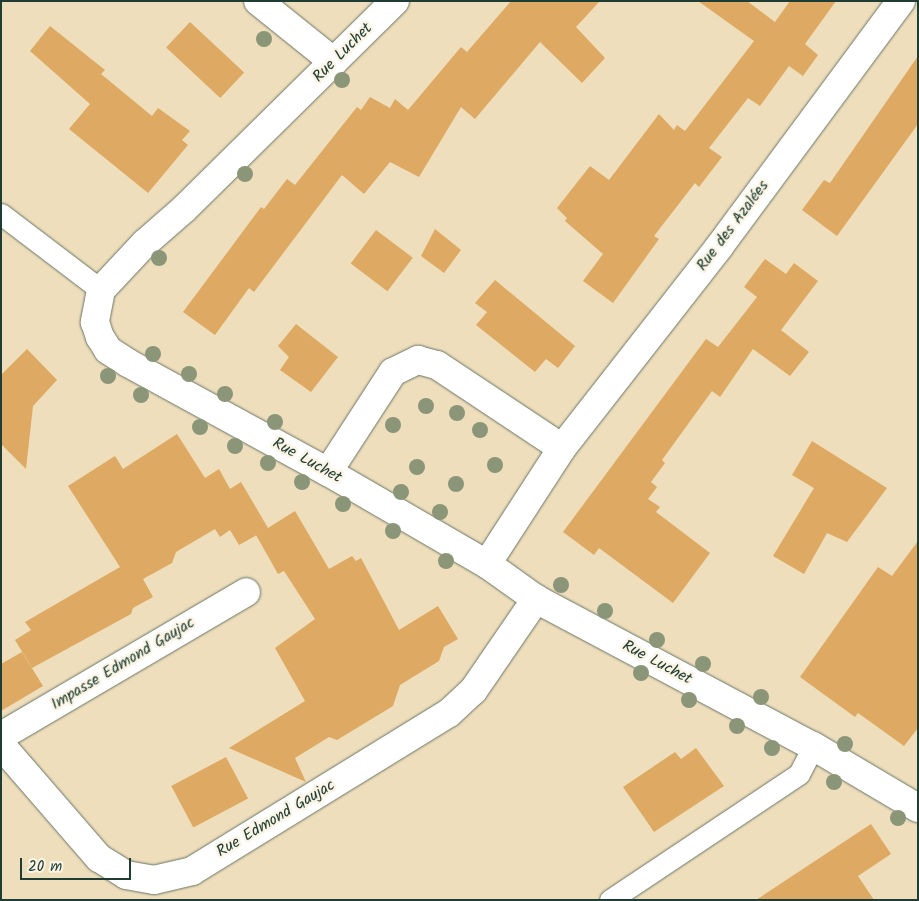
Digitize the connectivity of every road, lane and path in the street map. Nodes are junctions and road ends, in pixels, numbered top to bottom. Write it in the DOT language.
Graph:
graph roads {
  1 [pos="258,1"];
  2 [pos="395,1"];
  3 [pos="901,1"];
  4 [pos="334,62"];
  5 [pos="1,214"];
  6 [pos="101,290"];
  7 [pos="562,448"];
  8 [pos="328,472"];
  9 [pos="486,564"];
  10 [pos="246,592"];
  11 [pos="536,599"];
  12 [pos="1,736"];
  13 [pos="1,746"];
  14 [pos="813,746"];
  15 [pos="918,808"];
  16 [pos="610,900"];
  1 -- 4 [label="street"];
  2 -- 4 [label="street, Rue Luchet"];
  3 -- 7 [label="street, Rue des Azalées"];
  4 -- 6 [label="street, Rue Luchet"];
  5 -- 6 [label="lane"];
  6 -- 8 [label="street, Rue Luchet"];
  7 -- 8 [label="street"];
  7 -- 9 [label="street, Rue des Azalées"];
  8 -- 9 [label="street, Rue Luchet"];
  9 -- 11 [label="street, Rue Luchet"];
  10 -- 12 [label="street, Impasse Edmond Gaujac"];
  11 -- 13 [label="street, Rue Edmond Gaujac"];
  11 -- 14 [label="street, Rue Luchet"];
  14 -- 15 [label="street, Rue Luchet"];
  14 -- 16 [label="lane"];
}
